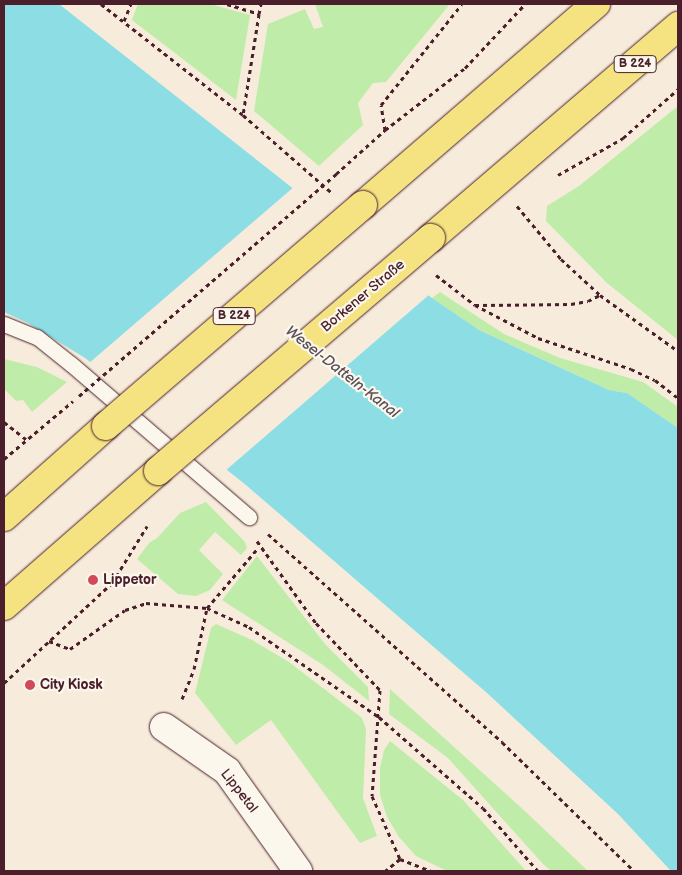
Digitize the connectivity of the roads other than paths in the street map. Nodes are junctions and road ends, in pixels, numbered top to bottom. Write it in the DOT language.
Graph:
graph roads {
  1 [pos="596,4"];
  2 [pos="678,26"];
  3 [pos="4,324"];
  4 [pos="249,517"];
  5 [pos="4,518"];
  6 [pos="4,606"];
  7 [pos="164,727"];
  8 [pos="298,871"];
  1 -- 5 [label="main road, B 224, bridge"];
  2 -- 6 [label="main road, Borkener Straße / B 224, bridge"];
  3 -- 4 [label="lane"];
  7 -- 8 [label="street, Lippetal"];
}
